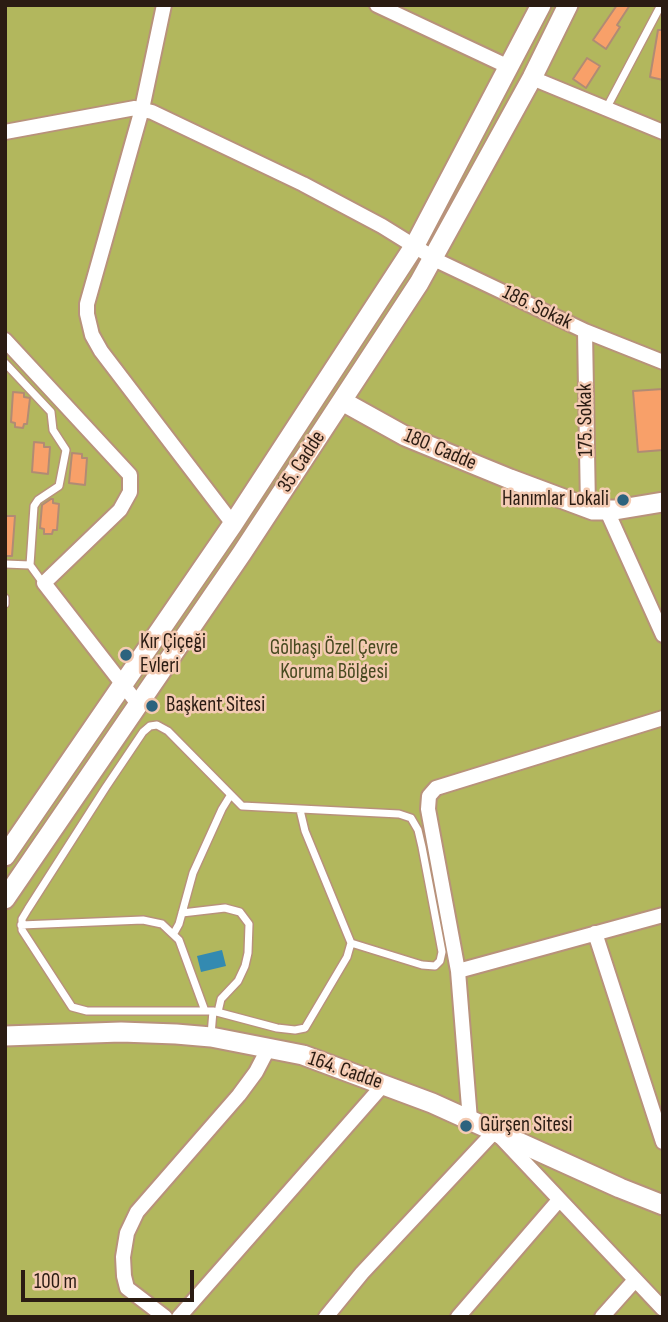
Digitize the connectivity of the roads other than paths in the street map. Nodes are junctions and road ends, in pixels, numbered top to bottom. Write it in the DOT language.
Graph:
graph roads {
  1 [pos="164,5"];
  2 [pos="377,5"];
  3 [pos="541,5"];
  4 [pos="568,5"];
  5 [pos="661,5"];
  6 [pos="509,67"];
  7 [pos="531,78"];
  8 [pos="142,109"];
  9 [pos="606,109"];
  10 [pos="5,132"];
  11 [pos="663,132"];
  12 [pos="415,246"];
  13 [pos="434,258"];
  14 [pos="585,331"];
  15 [pos="5,340"];
  16 [pos="663,362"];
  17 [pos="5,363"];
  18 [pos="342,401"];
  19 [pos="663,502"];
  20 [pos="597,510"];
  21 [pos="233,524"];
  22 [pos="5,564"];
  23 [pos="30,565"];
  24 [pos="44,583"];
  25 [pos="5,598"];
  26 [pos="5,604"];
  27 [pos="661,626"];
  28 [pos="121,685"];
  29 [pos="138,704"];
  30 [pos="663,718"];
  31 [pos="230,796"];
  32 [pos="300,810"];
  33 [pos="5,856"];
  34 [pos="5,899"];
  35 [pos="182,913"];
  36 [pos="663,915"];
  37 [pos="22,925"];
  38 [pos="174,933"];
  39 [pos="595,933"];
  40 [pos="351,943"];
  41 [pos="458,971"];
  42 [pos="212,1011"];
  43 [pos="5,1036"];
  44 [pos="211,1037"];
  45 [pos="269,1047"];
  46 [pos="384,1084"];
  47 [pos="470,1120"];
  48 [pos="495,1131"];
  49 [pos="663,1142"];
  50 [pos="559,1200"];
  51 [pos="663,1205"];
  52 [pos="635,1280"];
  53 [pos="663,1309"];
  54 [pos="165,1317"];
  55 [pos="179,1317"];
  56 [pos="326,1317"];
  57 [pos="458,1317"];
  58 [pos="602,1317"];
  1 -- 8 [label="street"];
  2 -- 6 [label="street"];
  3 -- 6 [label="street, 35. Cadde"];
  4 -- 7 [label="street, 35. Cadde"];
  5 -- 9 [label="lane"];
  6 -- 7 [label="street"];
  6 -- 12 [label="street, 35. Cadde"];
  7 -- 9 [label="street"];
  7 -- 13 [label="street, 35. Cadde"];
  8 -- 10 [label="street"];
  8 -- 12 [label="street, 186. Sokak"];
  8 -- 21 [label="street"];
  9 -- 11 [label="street"];
  12 -- 13 [label="street, 186. Sokak"];
  12 -- 21 [label="street, 35. Cadde"];
  13 -- 14 [label="street, 186. Sokak"];
  13 -- 18 [label="street, 35. Cadde"];
  14 -- 16 [label="street, 186. Sokak"];
  14 -- 20 [label="street, 175. Sokak"];
  15 -- 24 [label="street"];
  17 -- 23 [label="lane"];
  18 -- 20 [label="street, 180. Cadde"];
  18 -- 29 [label="street, 35. Cadde"];
  19 -- 20 [label="street, 180. Cadde"];
  20 -- 27 [label="street, 175. Sokak"];
  21 -- 28 [label="street, 35. Cadde"];
  22 -- 23 [label="lane"];
  23 -- 24 [label="lane"];
  24 -- 28 [label="street"];
  25 -- 26 [label="lane"];
  28 -- 29 [label="street"];
  28 -- 33 [label="street, 35. Cadde"];
  29 -- 34 [label="street, 35. Cadde"];
  30 -- 41 [label="street"];
  31 -- 32 [label="lane"];
  31 -- 35 [label="lane"];
  31 -- 37 [label="lane"];
  32 -- 40 [label="lane"];
  32 -- 40 [label="lane"];
  35 -- 38 [label="lane"];
  35 -- 42 [label="lane"];
  36 -- 39 [label="street"];
  37 -- 38 [label="lane"];
  37 -- 42 [label="lane"];
  38 -- 42 [label="lane"];
  39 -- 41 [label="street"];
  39 -- 49 [label="street"];
  40 -- 42 [label="lane"];
  41 -- 47 [label="street"];
  42 -- 44 [label="lane"];
  43 -- 44 [label="street, 164. Cadde"];
  44 -- 45 [label="street, 164. Cadde"];
  45 -- 46 [label="street, 164. Cadde"];
  45 -- 54 [label="street"];
  46 -- 47 [label="street, 164. Cadde"];
  46 -- 55 [label="street"];
  47 -- 48 [label="street, 164. Cadde"];
  48 -- 50 [label="street"];
  48 -- 51 [label="street, 164. Cadde"];
  48 -- 56 [label="street"];
  50 -- 52 [label="street"];
  50 -- 57 [label="street"];
  52 -- 53 [label="street"];
  52 -- 58 [label="street"];
}
